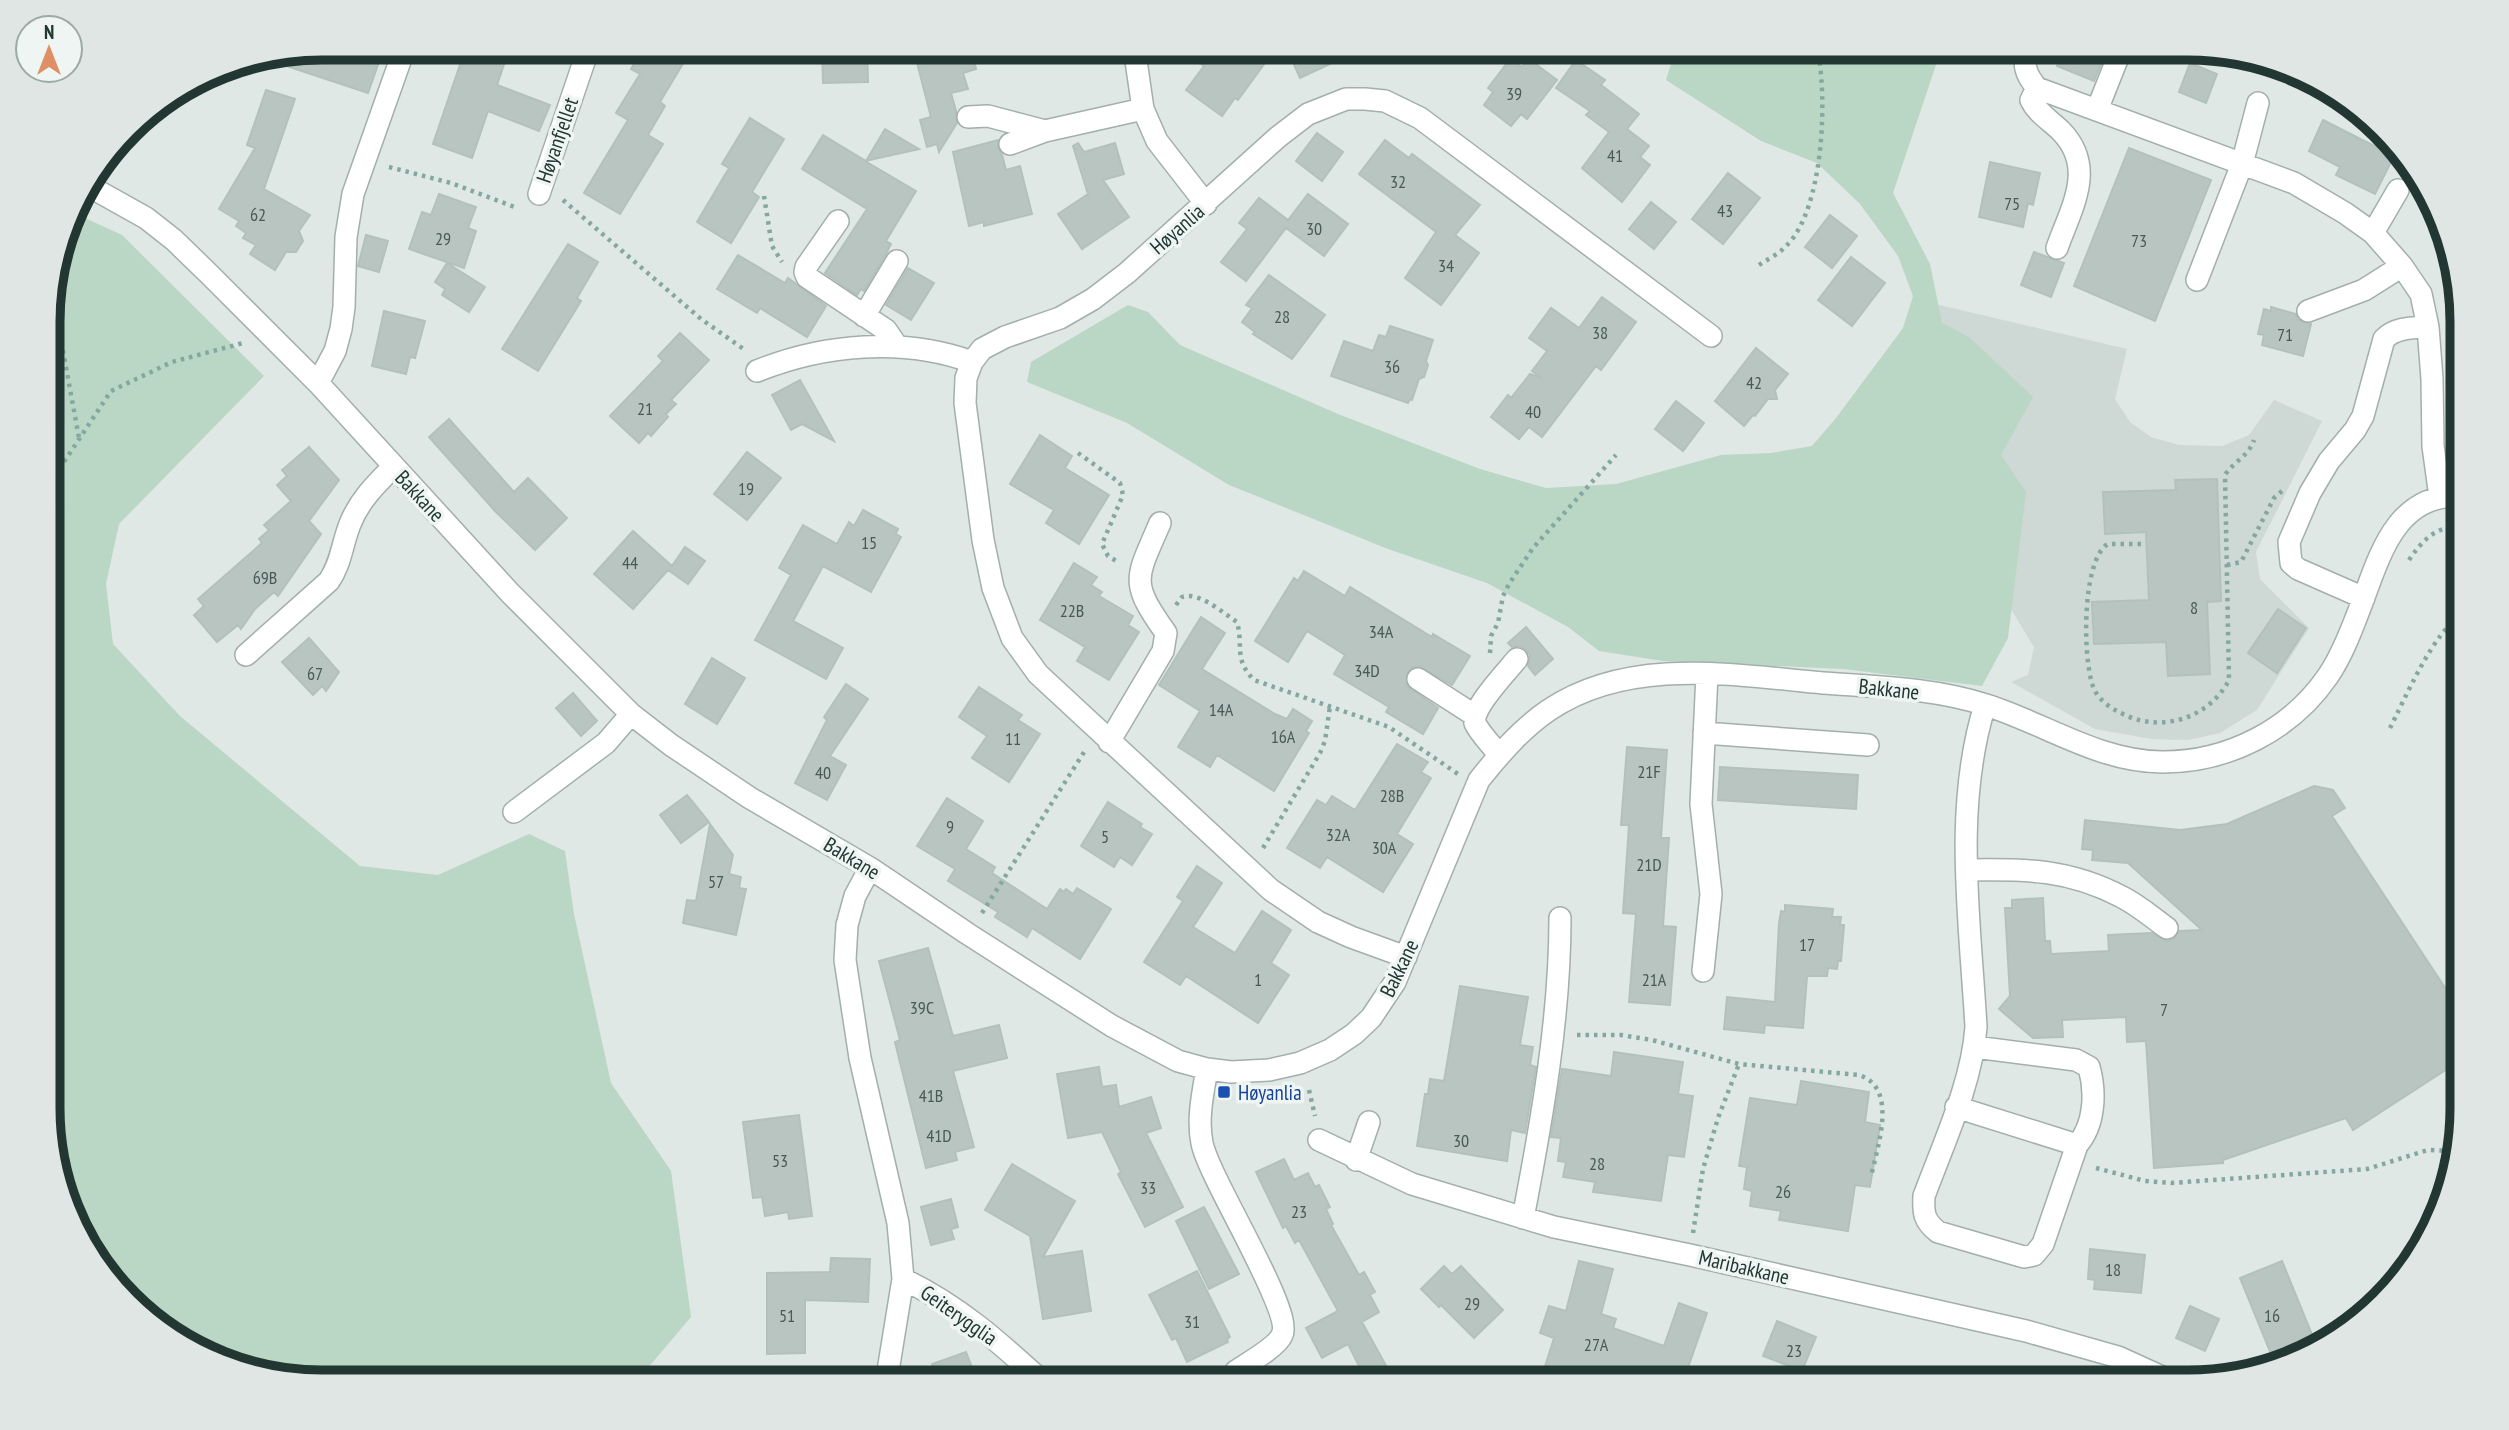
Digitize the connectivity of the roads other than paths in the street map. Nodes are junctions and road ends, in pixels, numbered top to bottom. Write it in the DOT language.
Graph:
graph roads {
  1 [pos="401,60"];
  2 [pos="585,60"];
  3 [pos="1135,60"];
  4 [pos="2025,60"];
  5 [pos="2117,60"];
  6 [pos="2037,88"];
  7 [pos="2258,103"];
  8 [pos="1143,109"];
  9 [pos="2097,110"];
  10 [pos="968,117"];
  11 [pos="1045,131"];
  12 [pos="1010,144"];
  13 [pos="2242,164"];
  14 [pos="541,188"];
  15 [pos="96,190"];
  16 [pos="2398,190"];
  17 [pos="1206,204"];
  18 [pos="838,221"];
  19 [pos="2373,233"];
  20 [pos="2057,248"];
  21 [pos="897,261"];
  22 [pos="2402,266"];
  23 [pos="2197,280"];
  24 [pos="2308,312"];
  25 [pos="864,316"];
  26 [pos="2428,327"];
  27 [pos="1711,336"];
  28 [pos="897,346"];
  29 [pos="972,362"];
  30 [pos="763,369"];
  31 [pos="318,383"];
  32 [pos="393,467"];
  33 [pos="2440,497"];
  34 [pos="2450,497"];
  35 [pos="1160,523"];
  36 [pos="2364,598"];
  37 [pos="246,655"];
  38 [pos="1511,667"];
  39 [pos="1707,674"];
  40 [pos="1418,679"];
  41 [pos="1985,705"];
  42 [pos="631,714"];
  43 [pos="1474,715"];
  44 [pos="1704,733"];
  45 [pos="1104,737"];
  46 [pos="1868,745"];
  47 [pos="1499,755"];
  48 [pos="514,812"];
  49 [pos="870,868"];
  50 [pos="1968,870"];
  51 [pos="1560,918"];
  52 [pos="2167,928"];
  53 [pos="1406,957"];
  54 [pos="1703,971"];
  55 [pos="1975,1048"];
  56 [pos="1207,1069"];
  57 [pos="1956,1107"];
  58 [pos="1369,1122"];
  59 [pos="1319,1140"];
  60 [pos="2074,1153"];
  61 [pos="1356,1160"];
  62 [pos="1523,1218"];
  63 [pos="903,1279"];
  64 [pos="888,1370"];
  65 [pos="1031,1370"];
  66 [pos="1237,1370"];
  67 [pos="2147,1370"];
  1 -- 31 [label="street"];
  2 -- 14 [label="street, Høyanfjellet"];
  3 -- 8 [label="street"];
  4 -- 6 [label="street"];
  5 -- 9 [label="street"];
  6 -- 9 [label="street"];
  6 -- 20 [label="street"];
  7 -- 13 [label="street"];
  8 -- 11 [label="street"];
  8 -- 17 [label="street"];
  9 -- 13 [label="street"];
  10 -- 11 [label="street"];
  11 -- 12 [label="street"];
  13 -- 19 [label="street"];
  13 -- 23 [label="street"];
  15 -- 31 [label="street, Bakkane"];
  16 -- 19 [label="street"];
  17 -- 27 [label="street, Høyanlia"];
  17 -- 29 [label="street, Høyanlia"];
  18 -- 25 [label="street"];
  19 -- 22 [label="street"];
  21 -- 25 [label="street"];
  22 -- 24 [label="street"];
  22 -- 26 [label="street"];
  25 -- 28 [label="street"];
  26 -- 33 [label="street"];
  26 -- 36 [label="street"];
  28 -- 29 [label="street"];
  28 -- 30 [label="street"];
  29 -- 45 [label="street"];
  31 -- 32 [label="street, Bakkane"];
  32 -- 37 [label="street"];
  32 -- 42 [label="street, Bakkane"];
  33 -- 34 [label="street, Bakkane"];
  33 -- 36 [label="street, Bakkane"];
  35 -- 45 [label="street"];
  36 -- 41 [label="street, Bakkane"];
  38 -- 43 [label="street"];
  39 -- 41 [label="street, Bakkane"];
  39 -- 44 [label="street"];
  39 -- 47 [label="street, Bakkane"];
  40 -- 43 [label="street"];
  41 -- 50 [label="street"];
  42 -- 48 [label="street"];
  42 -- 49 [label="street, Bakkane"];
  43 -- 47 [label="street"];
  44 -- 46 [label="street"];
  44 -- 54 [label="street"];
  45 -- 53 [label="street"];
  47 -- 53 [label="street, Bakkane"];
  49 -- 56 [label="street, Bakkane"];
  49 -- 63 [label="street"];
  50 -- 52 [label="street"];
  50 -- 55 [label="street"];
  51 -- 62 [label="street"];
  53 -- 56 [label="street, Bakkane"];
  55 -- 57 [label="street"];
  55 -- 60 [label="street"];
  56 -- 66 [label="street"];
  57 -- 60 [label="street"];
  57 -- 60 [label="street"];
  58 -- 61 [label="street"];
  59 -- 61 [label="street, Maribakkane"];
  61 -- 62 [label="street, Maribakkane"];
  62 -- 67 [label="street, Maribakkane"];
  63 -- 64 [label="street"];
  63 -- 65 [label="street, Geiterygglia"];
}
